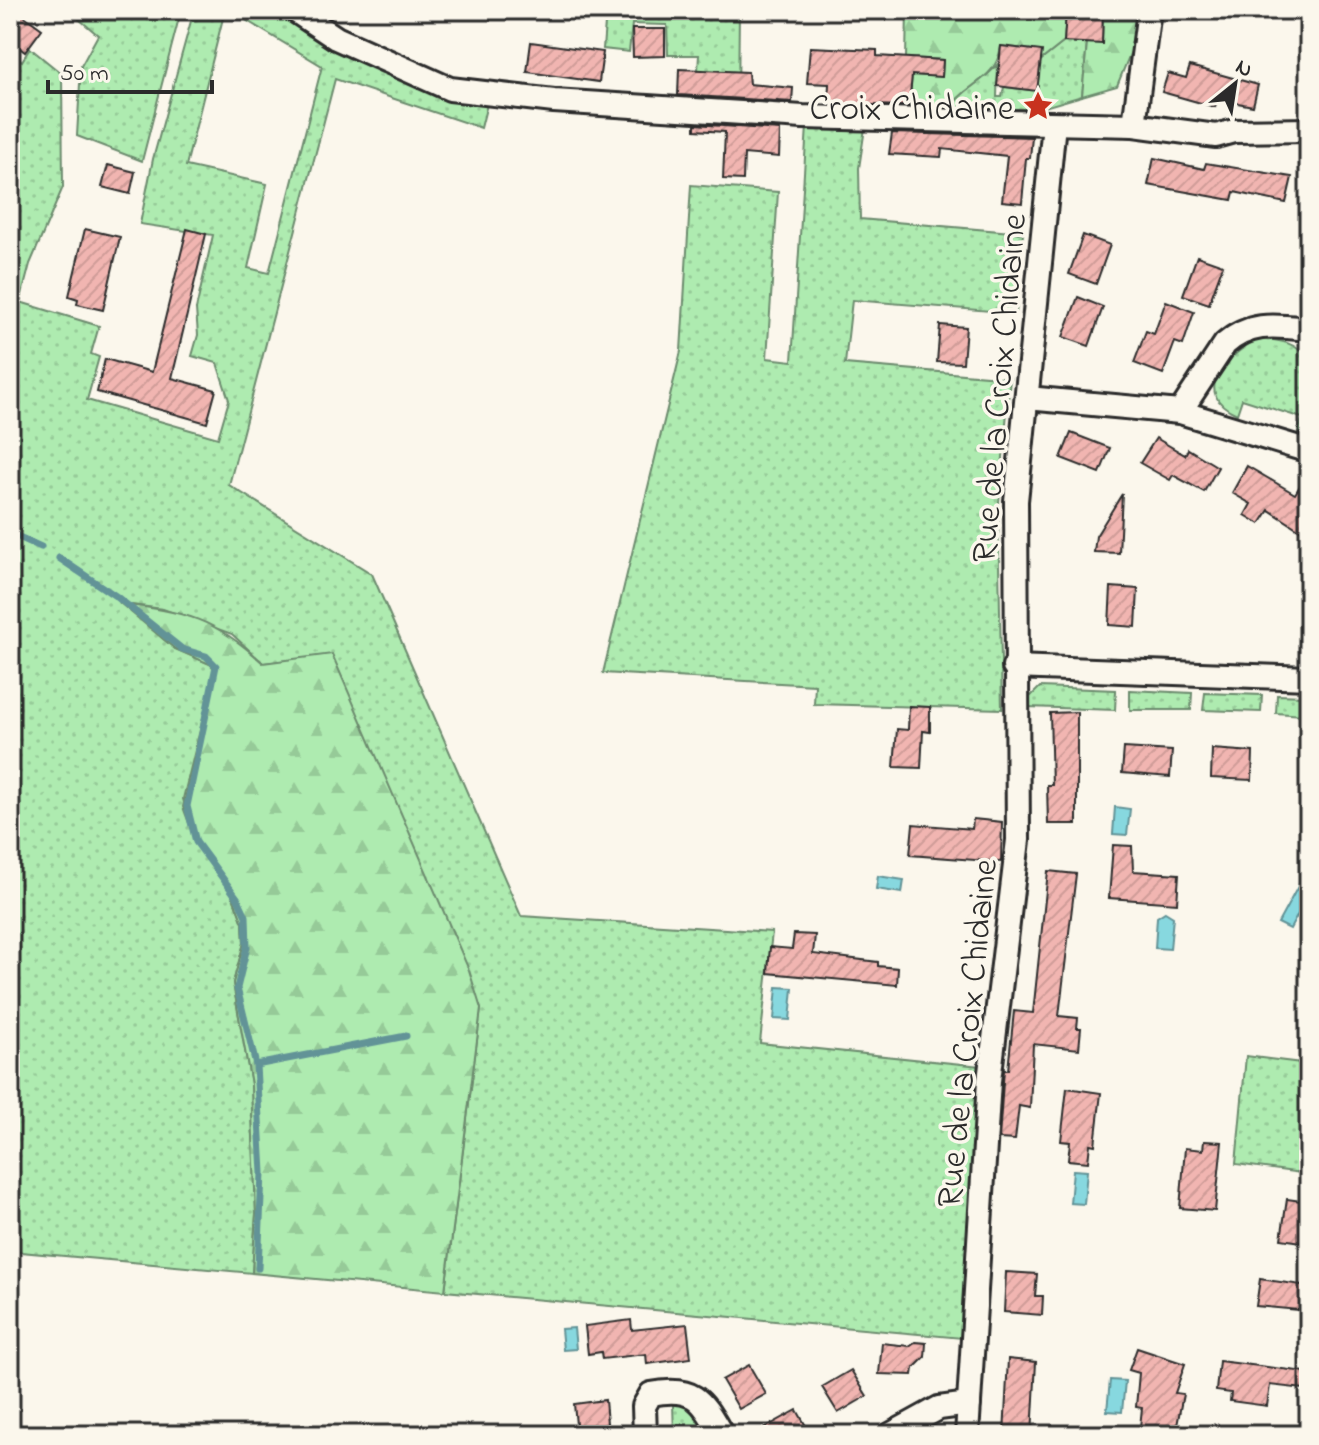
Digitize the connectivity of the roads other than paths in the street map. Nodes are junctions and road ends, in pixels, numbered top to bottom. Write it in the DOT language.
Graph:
graph roads {
  1 [pos="294,10"];
  2 [pos="1149,10"];
  3 [pos="1054,124"];
  4 [pos="1134,125"];
  5 [pos="1309,130"];
  6 [pos="1309,330"];
  7 [pos="1027,398"];
  8 [pos="1180,412"];
  9 [pos="1309,451"];
  10 [pos="1014,667"];
  11 [pos="1309,678"];
  12 [pos="969,1404"];
  13 [pos="645,1435"];
  14 [pos="722,1435"];
  15 [pos="890,1435"];
  16 [pos="967,1435"];
  1 -- 3 [label="street"];
  2 -- 4 [label="street"];
  3 -- 4 [label="street"];
  3 -- 7 [label="street, Rue de la Croix Chidaine"];
  4 -- 5 [label="street"];
  6 -- 8 [label="street"];
  7 -- 8 [label="street"];
  7 -- 10 [label="street, Rue de la Croix Chidaine"];
  8 -- 9 [label="street"];
  10 -- 11 [label="street"];
  10 -- 12 [label="street, Rue de la Croix Chidaine"];
  12 -- 15 [label="street"];
  12 -- 16 [label="street, Rue de la Croix Chidaine"];
  13 -- 14 [label="street"];
}
